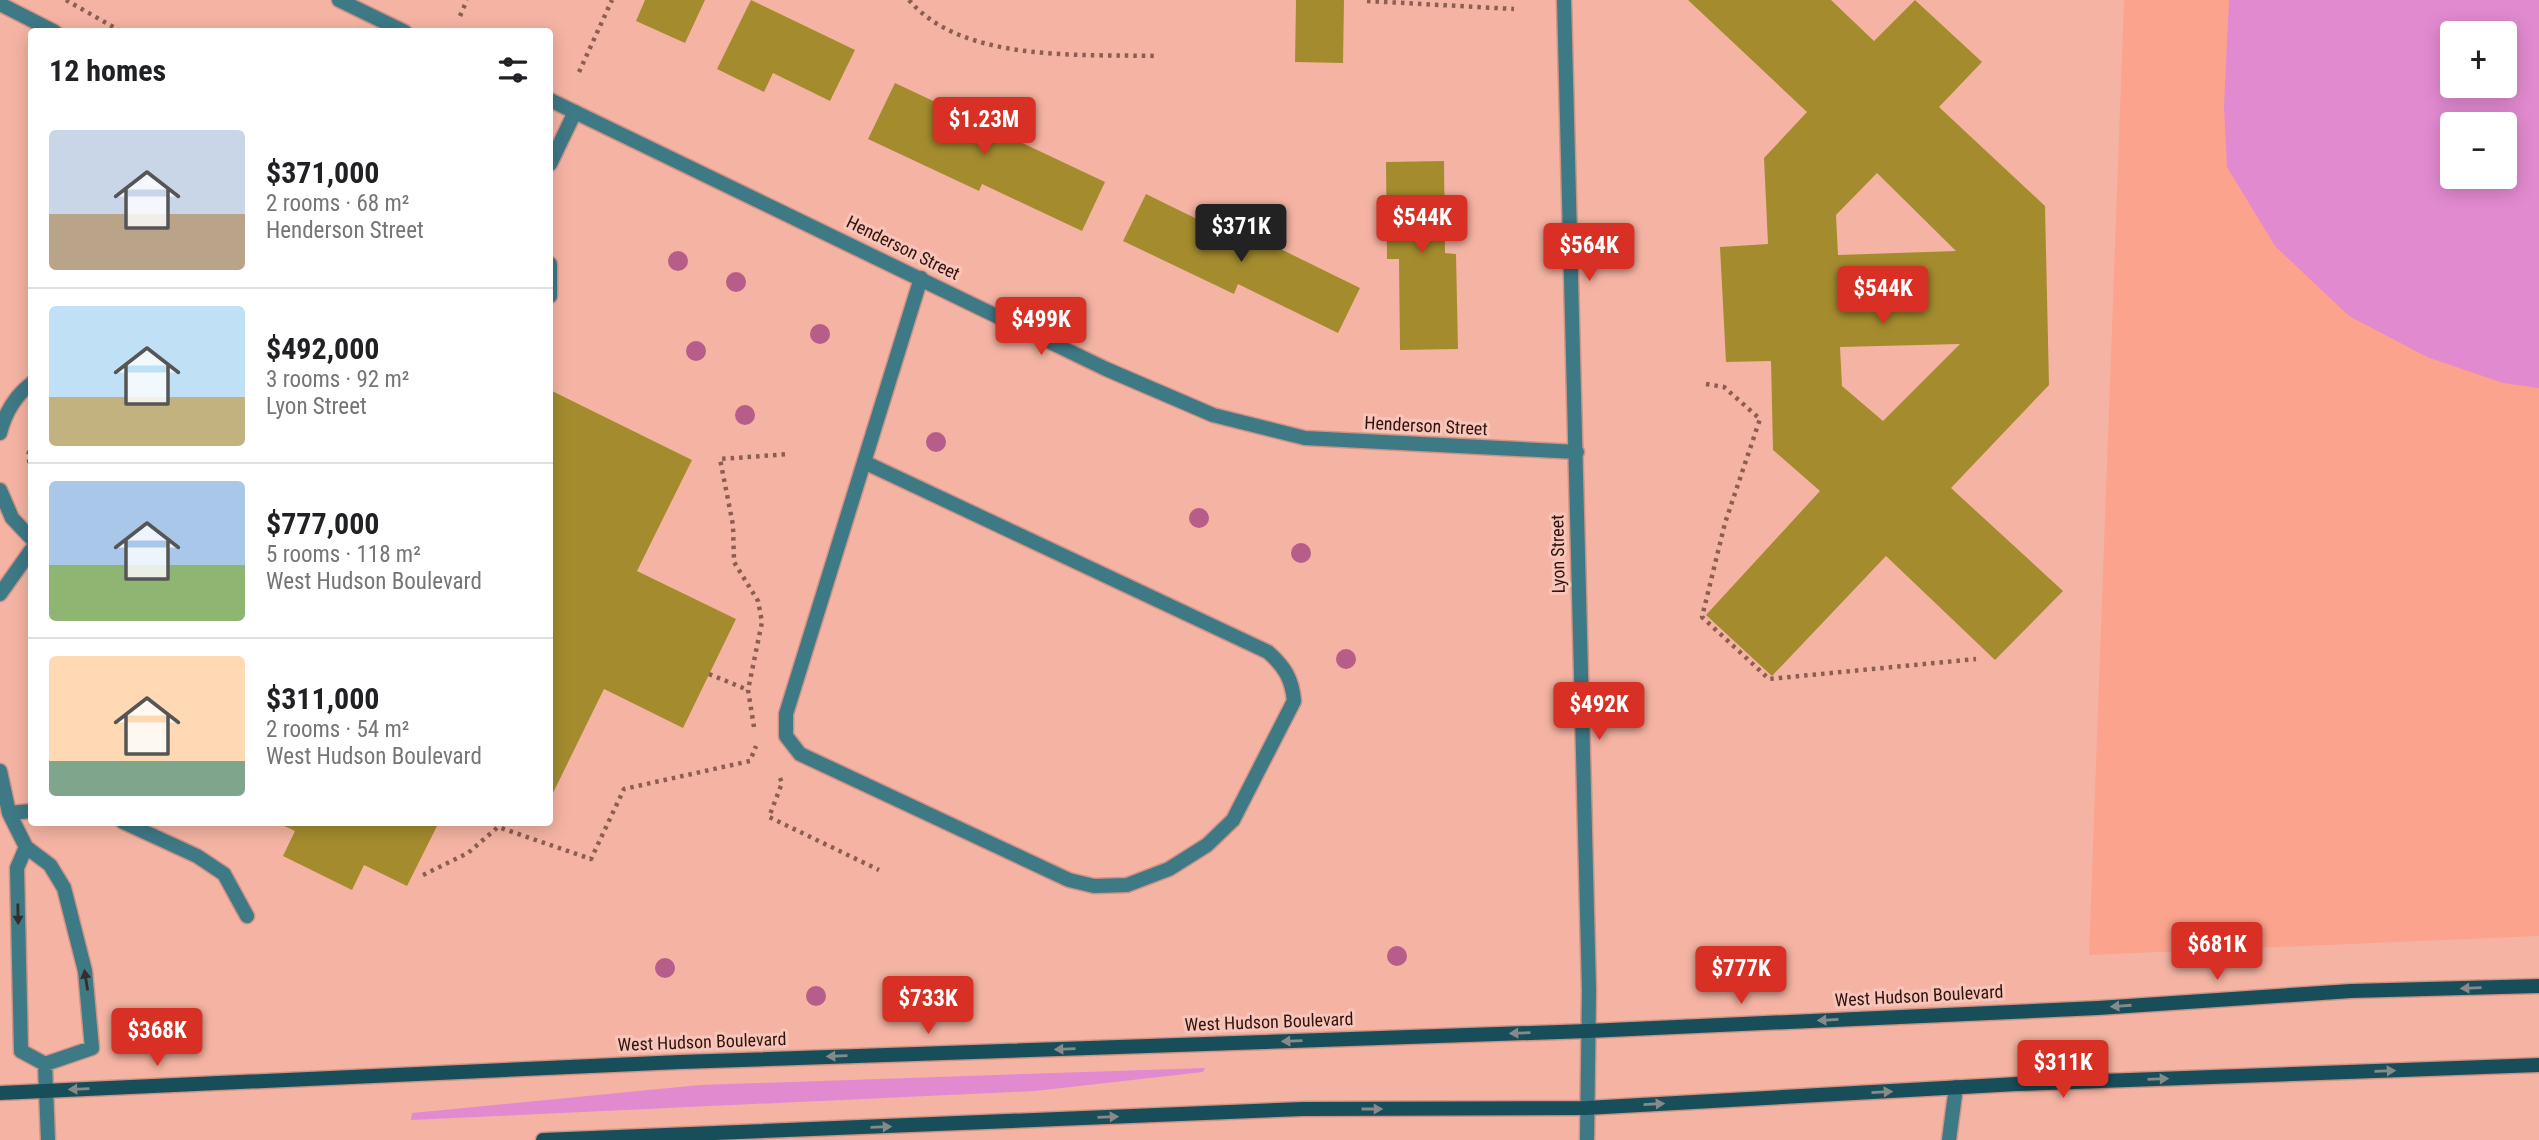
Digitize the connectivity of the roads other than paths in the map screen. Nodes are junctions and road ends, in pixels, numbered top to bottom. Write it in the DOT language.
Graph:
graph roads {
  1 [pos="339,0"];
  2 [pos="1563,0"];
  3 [pos="0,4"];
  4 [pos="47,28"];
  5 [pos="397,28"];
  6 [pos="553,101"];
  7 [pos="575,112"];
  8 [pos="553,158"];
  9 [pos="921,278"];
  10 [pos="28,386"];
  11 [pos="0,433"];
  12 [pos="1577,452"];
  13 [pos="864,462"];
  14 [pos="0,490"];
  15 [pos="28,535"];
  16 [pos="28,555"];
  17 [pos="0,594"];
  18 [pos="0,772"];
  19 [pos="28,811"];
  20 [pos="9,813"];
  21 [pos="132,826"];
  22 [pos="26,847"];
  23 [pos="247,916"];
  24 [pos="2539,986"];
  25 [pos="1588,1031"];
  26 [pos="45,1064"];
  27 [pos="2539,1065"];
  28 [pos="1956,1087"];
  29 [pos="47,1090"];
  30 [pos="0,1093"];
  31 [pos="1586,1108"];
  32 [pos="48,1140"];
  33 [pos="543,1140"];
  34 [pos="1587,1140"];
  35 [pos="1949,1140"];
  1 -- 5 [label="street"];
  2 -- 12 [label="street, Lyon Street"];
  3 -- 4 [label="street"];
  6 -- 7 [label="street, Henderson Street"];
  7 -- 8 [label="street"];
  7 -- 9 [label="street, Henderson Street"];
  9 -- 12 [label="street, Henderson Street"];
  9 -- 13 [label="street"];
  10 -- 11 [label="street"];
  12 -- 25 [label="street, Lyon Street"];
  13 -- 13 [label="street"];
  14 -- 15 [label="street"];
  16 -- 17 [label="street"];
  18 -- 20 [label="street"];
  19 -- 20 [label="street"];
  20 -- 22 [label="street"];
  21 -- 23 [label="street"];
  22 -- 26 [label="street, one-way"];
  26 -- 22 [label="street, one-way"];
  24 -- 25 [label="main road, West Hudson Boulevard, one-way"];
  25 -- 29 [label="main road, West Hudson Boulevard, one-way"];
  25 -- 31 [label="street, Lyon Street"];
  26 -- 29 [label="street"];
  28 -- 27 [label="main road, one-way"];
  31 -- 28 [label="main road, one-way"];
  28 -- 35 [label="street"];
  29 -- 30 [label="main road, West Hudson Boulevard"];
  29 -- 32 [label="street"];
  33 -- 31 [label="main road, one-way"];
  31 -- 34 [label="street, Lyon Street"];
}
